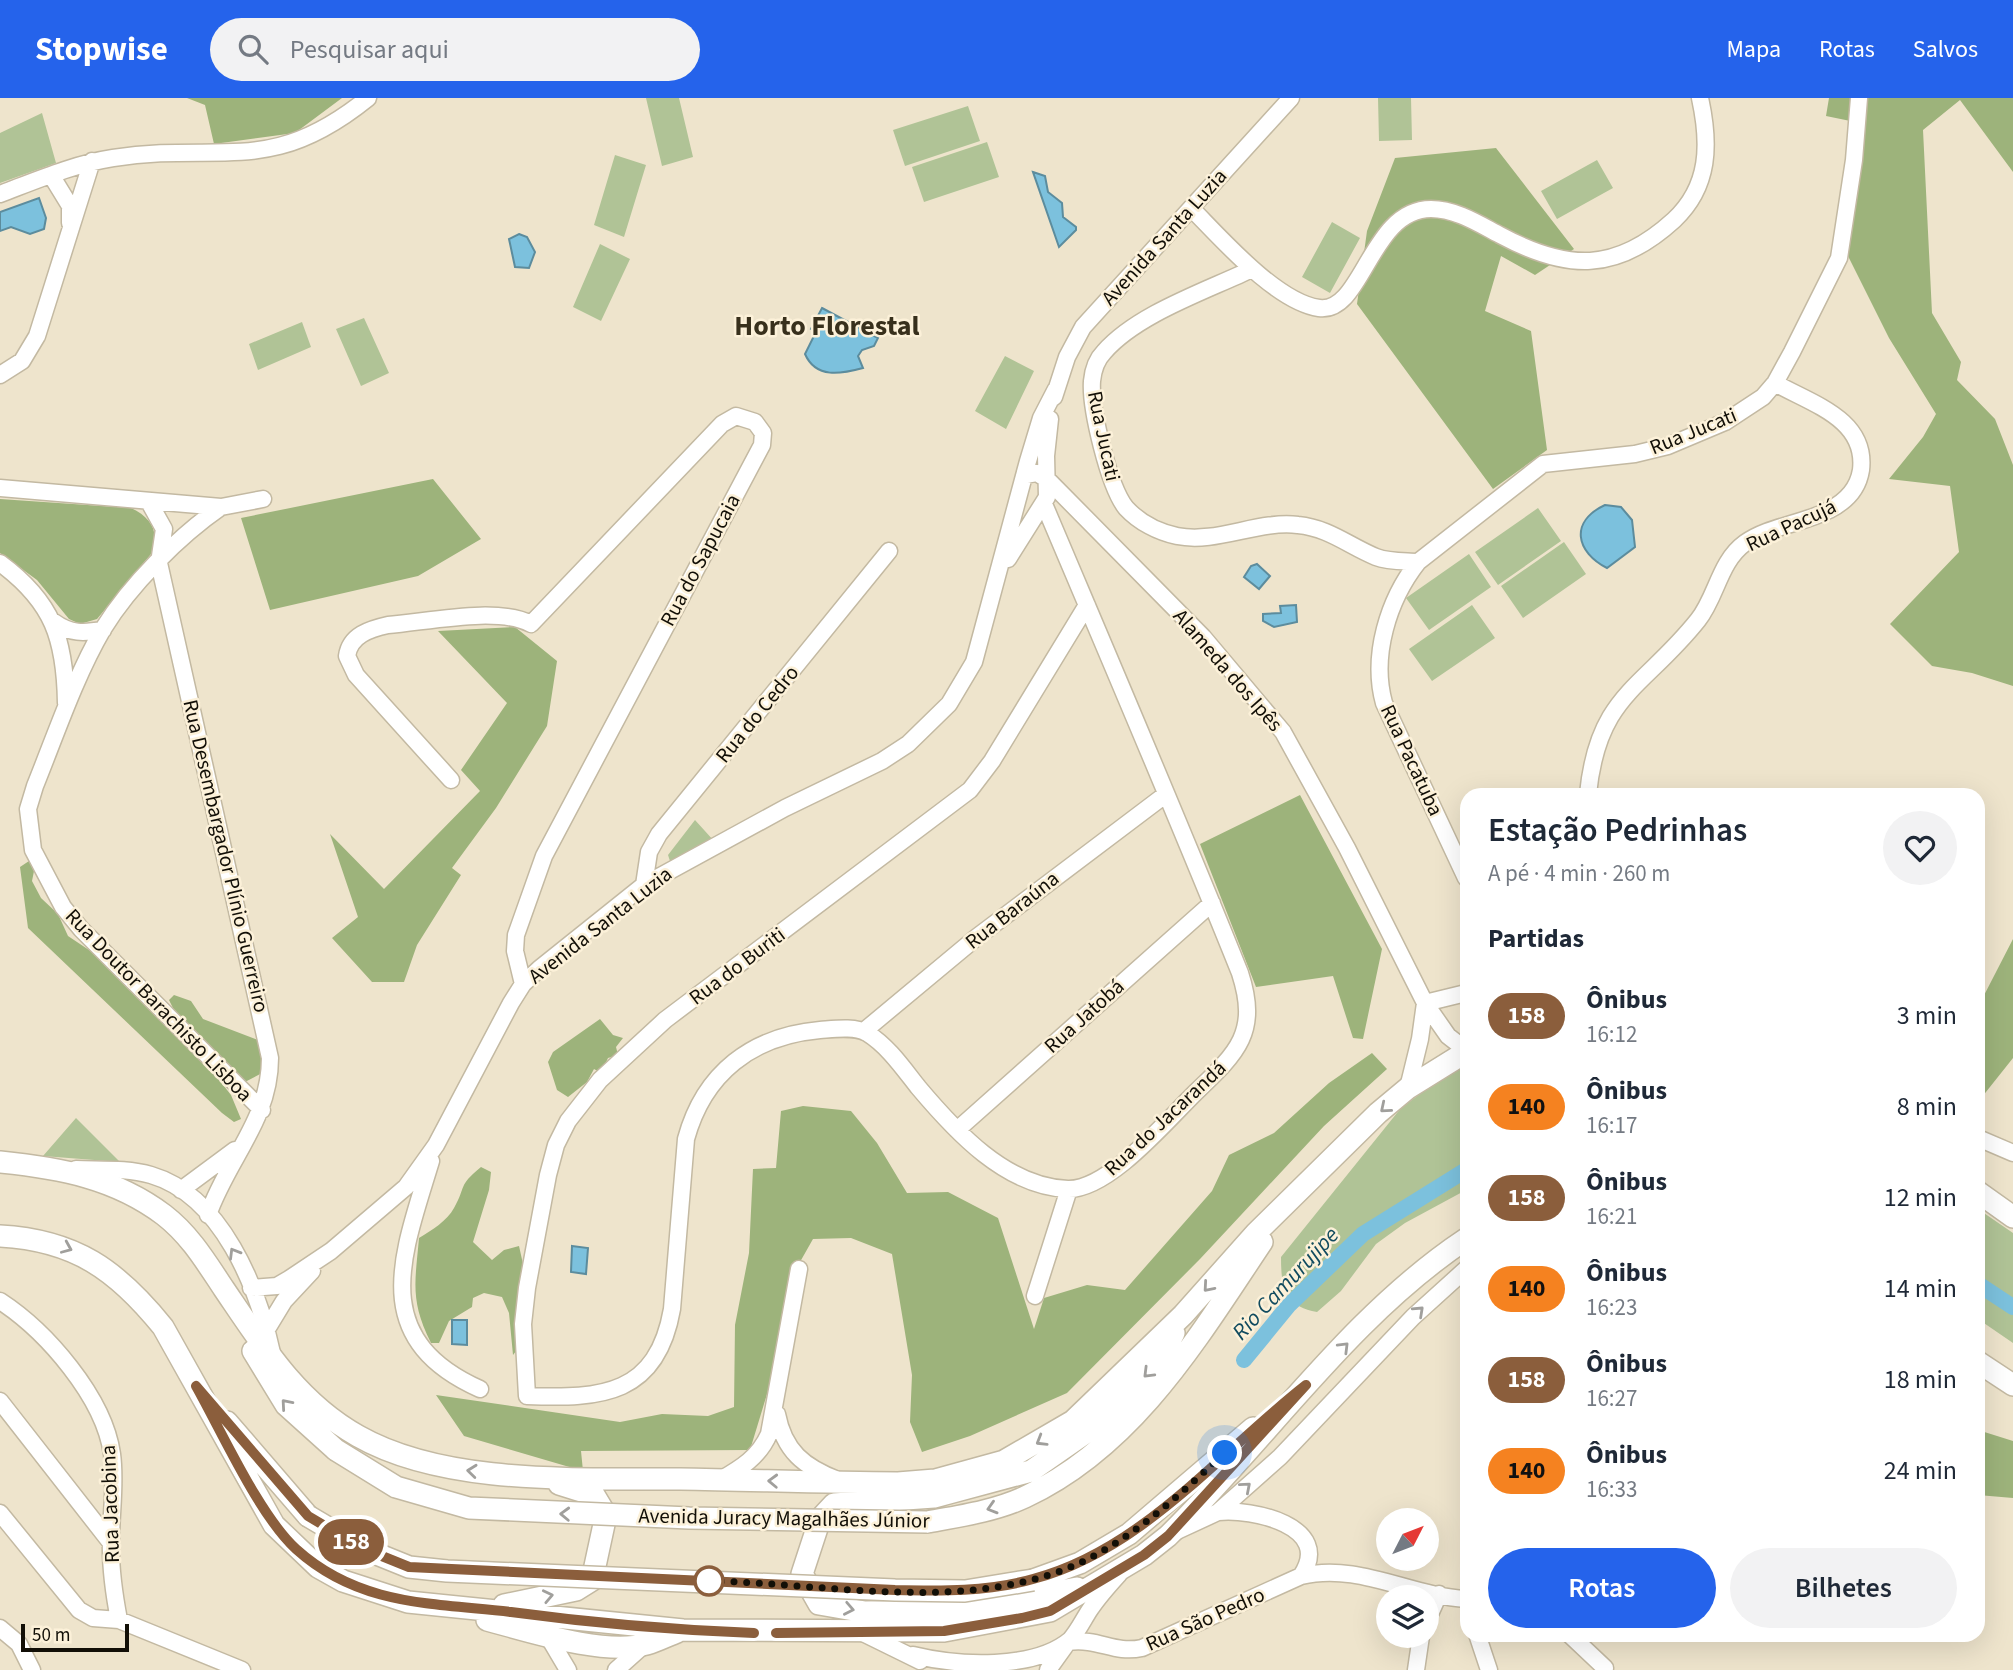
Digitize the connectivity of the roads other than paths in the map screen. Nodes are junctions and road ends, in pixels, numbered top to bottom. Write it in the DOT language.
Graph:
graph roads {
  1 [pos="368,98"];
  2 [pos="1291,98"];
  3 [pos="1700,98"];
  4 [pos="1859,98"];
  5 [pos="92,161"];
  6 [pos="51,175"];
  7 [pos="0,194"];
  8 [pos="1191,208"];
  9 [pos="70,229"];
  10 [pos="1252,269"];
  11 [pos="0,375"];
  12 [pos="1775,383"];
  13 [pos="1056,389"];
  14 [pos="1025,475"];
  15 [pos="1048,480"];
  16 [pos="0,488"];
  17 [pos="263,499"];
  18 [pos="149,502"];
  19 [pos="221,507"];
  20 [pos="1016,507"];
  21 [pos="1039,510"];
  22 [pos="889,551"];
  23 [pos="1376,557"];
  24 [pos="1418,562"];
  25 [pos="0,563"];
  26 [pos="159,563"];
  27 [pos="1000,573"];
  28 [pos="1398,591"];
  29 [pos="1087,605"];
  30 [pos="54,622"];
  31 [pos="103,630"];
  32 [pos="66,709"];
  33 [pos="451,780"];
  34 [pos="1589,788"];
  35 [pos="1164,795"];
  36 [pos="1460,865"];
  37 [pos="644,885"];
  38 [pos="1212,903"];
  39 [pos="523,984"];
  40 [pos="1460,994"];
  41 [pos="1425,1003"];
  42 [pos="864,1031"];
  43 [pos="1460,1046"];
  44 [pos="1460,1055"];
  45 [pos="1408,1088"];
  46 [pos="262,1110"];
  47 [pos="957,1130"];
  48 [pos="1985,1141"];
  49 [pos="242,1145"];
  50 [pos="436,1145"];
  51 [pos="2013,1153"];
  52 [pos="0,1162"];
  53 [pos="47,1167"];
  54 [pos="1069,1189"];
  55 [pos="181,1190"];
  56 [pos="1985,1197"];
  57 [pos="1289,1203"];
  58 [pos="208,1215"];
  59 [pos="2013,1217"];
  60 [pos="0,1236"];
  61 [pos="1460,1244"];
  62 [pos="331,1251"];
  63 [pos="799,1269"];
  64 [pos="1460,1274"];
  65 [pos="251,1288"];
  66 [pos="1035,1296"];
  67 [pos="0,1301"];
  68 [pos="234,1303"];
  69 [pos="1183,1315"];
  70 [pos="267,1329"];
  71 [pos="274,1363"];
  72 [pos="1985,1367"];
  73 [pos="1306,1385"];
  74 [pos="2013,1385"];
  75 [pos="196,1386"];
  76 [pos="480,1389"];
  77 [pos="0,1401"];
  78 [pos="775,1405"];
  79 [pos="514,1474"];
  80 [pos="720,1480"];
  81 [pos="847,1483"];
  82 [pos="1218,1512"];
  83 [pos="0,1513"];
  84 [pos="1168,1536"];
  85 [pos="111,1543"];
  86 [pos="1124,1567"];
  87 [pos="1301,1576"];
  88 [pos="1400,1585"];
  89 [pos="1088,1586"];
  90 [pos="1439,1594"];
  91 [pos="1460,1600"];
  92 [pos="430,1606"];
  93 [pos="481,1609"];
  94 [pos="1089,1611"];
  95 [pos="119,1620"];
  96 [pos="0,1628"];
  97 [pos="683,1630"];
  98 [pos="863,1633"];
  99 [pos="549,1638"];
  100 [pos="1068,1642"];
  101 [pos="1480,1642"];
  102 [pos="1577,1642"];
  103 [pos="645,1644"];
  104 [pos="1108,1645"];
  105 [pos="1419,1648"];
  106 [pos="913,1655"];
  107 [pos="1605,1668"];
  108 [pos="32,1670"];
  109 [pos="242,1670"];
  110 [pos="568,1670"];
  111 [pos="617,1670"];
  112 [pos="934,1670"];
  113 [pos="1048,1670"];
  114 [pos="1416,1670"];
  115 [pos="1489,1670"];
  1 -- 5 [label="street"];
  2 -- 8 [label="street, Avenida Santa Luzia"];
  3 -- 10 [label="street"];
  4 -- 12 [label="street, Rua Jucati"];
  5 -- 6 [label="street"];
  5 -- 9 [label="street"];
  6 -- 7 [label="street"];
  6 -- 9 [label="street"];
  8 -- 10 [label="street"];
  8 -- 13 [label="street, Avenida Santa Luzia"];
  9 -- 11 [label="street"];
  10 -- 23 [label="street, Rua Jucati"];
  12 -- 24 [label="street, Rua Jucati"];
  12 -- 34 [label="street, Rua Pacujá"];
  13 -- 14 [label="street, Avenida Santa Luzia"];
  13 -- 15 [label="street, Avenida Santa Luzia"];
  14 -- 15 [label="street"];
  14 -- 20 [label="street, Avenida Santa Luzia"];
  15 -- 21 [label="street, Avenida Santa Luzia"];
  15 -- 41 [label="street, Alameda dos Ipês"];
  16 -- 18 [label="street"];
  17 -- 19 [label="street"];
  18 -- 19 [label="street"];
  18 -- 26 [label="street"];
  19 -- 26 [label="street, Rua Doutor Barachisto Lisboa"];
  20 -- 21 [label="street"];
  20 -- 27 [label="street, Avenida Santa Luzia"];
  21 -- 27 [label="street, Avenida Santa Luzia"];
  21 -- 29 [label="street, Rua do Jacarandá"];
  22 -- 37 [label="street, Rua do Cedro"];
  23 -- 24 [label="street, Rua Jucati"];
  23 -- 28 [label="street, Rua Jucati"];
  24 -- 28 [label="street, Rua Pacatuba"];
  25 -- 30 [label="street"];
  26 -- 31 [label="street, Rua Doutor Barachisto Lisboa"];
  26 -- 46 [label="street, Rua Desembargador Plínio Guerreiro"];
  27 -- 37 [label="street, Avenida Santa Luzia"];
  28 -- 36 [label="street, Rua Pacatuba"];
  29 -- 35 [label="street, Rua do Jacarandá"];
  29 -- 42 [label="street, Rua do Buriti"];
  30 -- 31 [label="street"];
  30 -- 32 [label="street"];
  31 -- 32 [label="street, Rua Doutor Barachisto Lisboa"];
  32 -- 46 [label="street, Rua Doutor Barachisto Lisboa"];
  33 -- 39 [label="street, Rua do Sapucaia"];
  35 -- 38 [label="street, Rua do Jacarandá"];
  35 -- 42 [label="street, Rua Baraúna"];
  37 -- 39 [label="street, Avenida Santa Luzia"];
  38 -- 47 [label="street, Rua Jatobá"];
  38 -- 54 [label="street, Rua do Jacarandá"];
  39 -- 50 [label="street, Avenida Santa Luzia"];
  40 -- 41 [label="street"];
  41 -- 43 [label="street, Alameda dos Ipês"];
  41 -- 45 [label="street"];
  42 -- 47 [label="street"];
  44 -- 45 [label="main road, Avenida Juracy Magalhães Júnior"];
  45 -- 57 [label="main road, Avenida Juracy Magalhães Júnior, one-way"];
  46 -- 49 [label="street, Rua Desembargador Plínio Guerreiro"];
  47 -- 54 [label="street"];
  48 -- 51 [label="street"];
  49 -- 55 [label="street, Rua Desembargador Plínio Guerreiro"];
  49 -- 58 [label="street, Rua Desembargador Plínio Guerreiro"];
  50 -- 62 [label="street, Avenida Santa Luzia"];
  50 -- 76 [label="street"];
  52 -- 53 [label="main road, Avenida Juracy Magalhães Júnior"];
  53 -- 55 [label="street"];
  53 -- 68 [label="main road, Avenida Juracy Magalhães Júnior"];
  54 -- 66 [label="street"];
  55 -- 58 [label="street"];
  56 -- 59 [label="main road"];
  57 -- 68 [label="main road, Avenida Juracy Magalhães Júnior, one-way, bridge"];
  57 -- 69 [label="main road, Avenida Juracy Magalhães Júnior, one-way"];
  65 -- 58 [label="street, one-way"];
  60 -- 75 [label="main road, one-way"];
  73 -- 61 [label="main road, one-way"];
  62 -- 65 [label="street, Avenida Santa Luzia"];
  62 -- 70 [label="street, Avenida Santa Luzia"];
  63 -- 78 [label="street"];
  82 -- 64 [label="street, one-way"];
  65 -- 70 [label="street"];
  67 -- 85 [label="street, Rua Jacobina"];
  68 -- 71 [label="main road, Avenida Juracy Magalhães Júnior"];
  69 -- 81 [label="main road, Avenida Juracy Magalhães Júnior, one-way"];
  69 -- 89 [label="main road, one-way"];
  70 -- 71 [label="street"];
  79 -- 71 [label="main road, Avenida Juracy Magalhães Júnior, one-way"];
  72 -- 74 [label="main road"];
  73 -- 75 [label="main road, bridge"];
  73 -- 84 [label="main road"];
  75 -- 92 [label="main road"];
  77 -- 85 [label="street"];
  78 -- 80 [label="street"];
  78 -- 81 [label="street"];
  79 -- 80 [label="main road, Avenida Juracy Magalhães Júnior"];
  93 -- 79 [label="main road, one-way"];
  81 -- 80 [label="main road, Avenida Juracy Magalhães Júnior, one-way"];
  82 -- 84 [label="street"];
  82 -- 87 [label="street"];
  83 -- 95 [label="street"];
  84 -- 86 [label="main road"];
  85 -- 95 [label="street, Rua Jacobina"];
  86 -- 89 [label="main road"];
  86 -- 94 [label="street"];
  87 -- 88 [label="street, Rua São Pedro"];
  87 -- 104 [label="street, Rua São Pedro"];
  89 -- 98 [label="main road"];
  90 -- 91 [label="street, Rua São Pedro"];
  92 -- 93 [label="main road"];
  92 -- 99 [label="main road"];
  93 -- 97 [label="main road"];
  94 -- 100 [label="street"];
  94 -- 104 [label="street"];
  95 -- 109 [label="street"];
  96 -- 108 [label="street"];
  97 -- 98 [label="main road"];
  97 -- 103 [label="main road"];
  98 -- 106 [label="street"];
  99 -- 103 [label="main road"];
  99 -- 110 [label="street"];
  100 -- 104 [label="street, Rua São Pedro"];
  100 -- 106 [label="street"];
  100 -- 113 [label="street"];
  101 -- 115 [label="street"];
  102 -- 107 [label="street"];
  103 -- 111 [label="street"];
  105 -- 114 [label="street"];
  106 -- 112 [label="street"];
}
